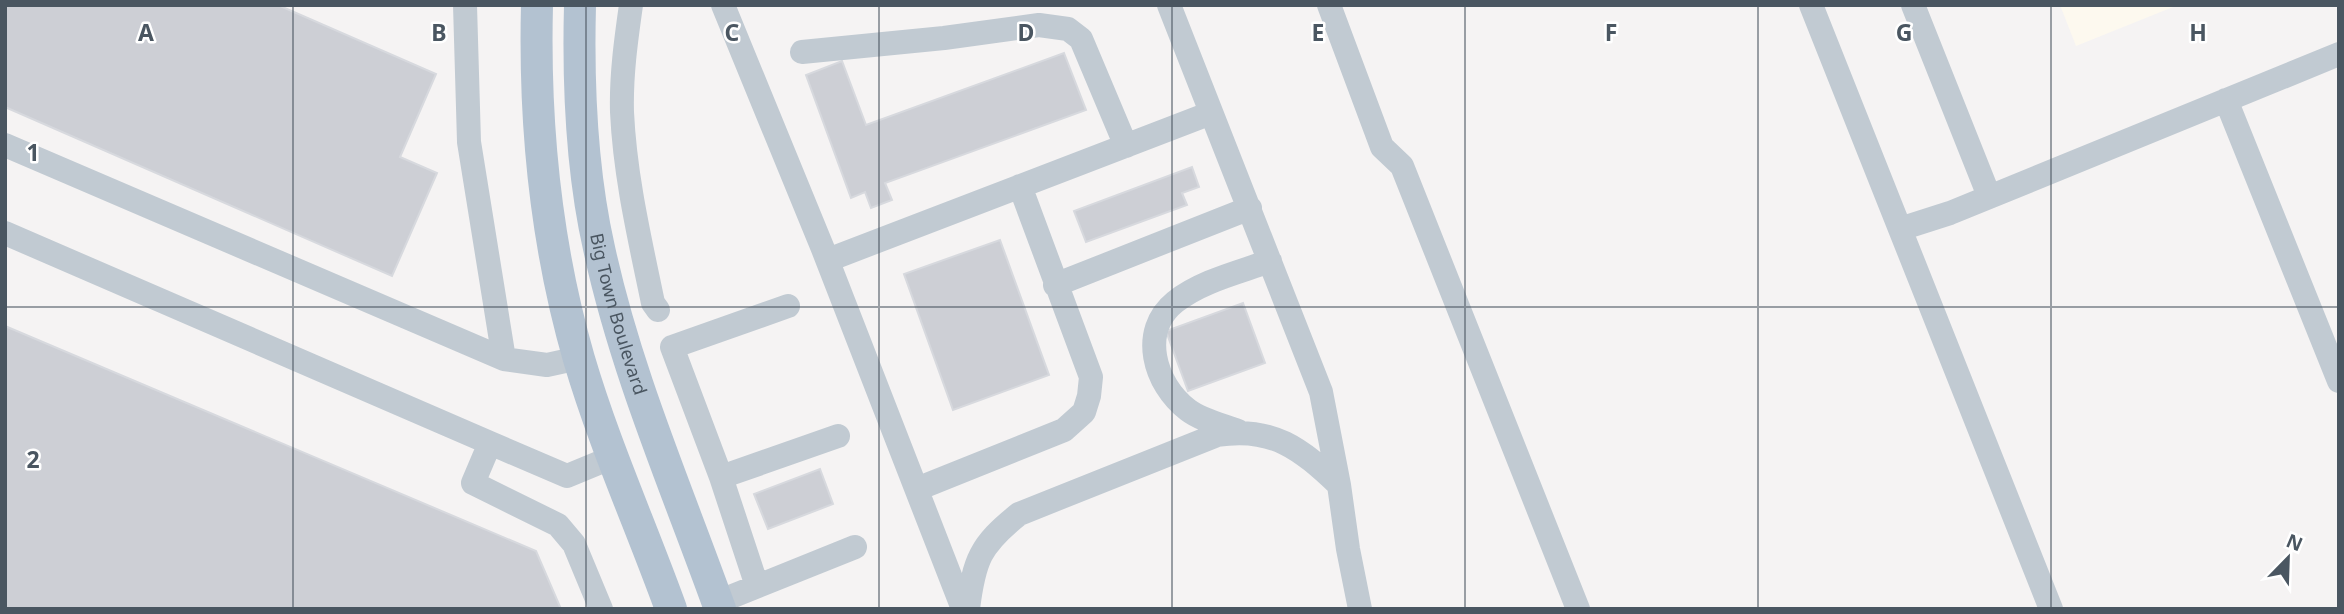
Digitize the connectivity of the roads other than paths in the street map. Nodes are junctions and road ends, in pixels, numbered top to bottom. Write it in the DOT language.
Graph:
graph roads {
  1 [pos="465,5"];
  2 [pos="537,5"];
  3 [pos="580,5"];
  4 [pos="631,5"];
  5 [pos="723,5"];
  6 [pos="1168,5"];
  7 [pos="1329,5"];
  8 [pos="1811,5"];
  9 [pos="1913,5"];
  10 [pos="802,52"];
  11 [pos="2339,54"];
  12 [pos="2226,100"];
  13 [pos="1211,113"];
  14 [pos="5,145"];
  15 [pos="1126,145"];
  16 [pos="1020,186"];
  17 [pos="1989,196"];
  18 [pos="1250,208"];
  19 [pos="1900,229"];
  20 [pos="5,233"];
  21 [pos="828,260"];
  22 [pos="1270,261"];
  23 [pos="1055,285"];
  24 [pos="788,306"];
  25 [pos="657,310"];
  26 [pos="579,358"];
  27 [pos="504,359"];
  28 [pos="2339,381"];
  29 [pos="1242,432"];
  30 [pos="838,436"];
  31 [pos="490,443"];
  32 [pos="613,457"];
  33 [pos="720,477"];
  34 [pos="1339,485"];
  35 [pos="918,489"];
  36 [pos="855,547"];
  37 [pos="757,586"];
  38 [pos="712,607"];
  39 [pos="601,609"];
  40 [pos="671,609"];
  41 [pos="965,609"];
  42 [pos="1360,609"];
  43 [pos="1578,609"];
  44 [pos="2051,609"];
  1 -- 27 [label="lane"];
  2 -- 26 [label="main road"];
  3 -- 38 [label="main road, Big Town Boulevard"];
  4 -- 25 [label="lane"];
  5 -- 21 [label="lane"];
  6 -- 13 [label="lane"];
  7 -- 43 [label="lane"];
  8 -- 19 [label="lane"];
  9 -- 17 [label="lane"];
  10 -- 15 [label="lane"];
  11 -- 12 [label="lane"];
  12 -- 17 [label="lane"];
  12 -- 28 [label="lane"];
  13 -- 15 [label="lane"];
  13 -- 18 [label="lane"];
  14 -- 27 [label="lane"];
  15 -- 16 [label="lane"];
  16 -- 21 [label="lane"];
  16 -- 23 [label="lane"];
  17 -- 19 [label="lane"];
  18 -- 22 [label="lane"];
  18 -- 23 [label="lane"];
  19 -- 44 [label="lane"];
  20 -- 31 [label="lane"];
  21 -- 35 [label="lane"];
  22 -- 29 [label="lane"];
  22 -- 34 [label="lane"];
  23 -- 35 [label="lane"];
  24 -- 33 [label="lane"];
  26 -- 27 [label="lane"];
  26 -- 32 [label="main road"];
  29 -- 34 [label="lane"];
  29 -- 41 [label="lane"];
  30 -- 33 [label="lane"];
  31 -- 32 [label="lane"];
  31 -- 39 [label="lane"];
  32 -- 40 [label="main road"];
  33 -- 37 [label="lane"];
  34 -- 42 [label="lane"];
  35 -- 41 [label="lane"];
  36 -- 37 [label="lane"];
  37 -- 38 [label="lane"];
}
